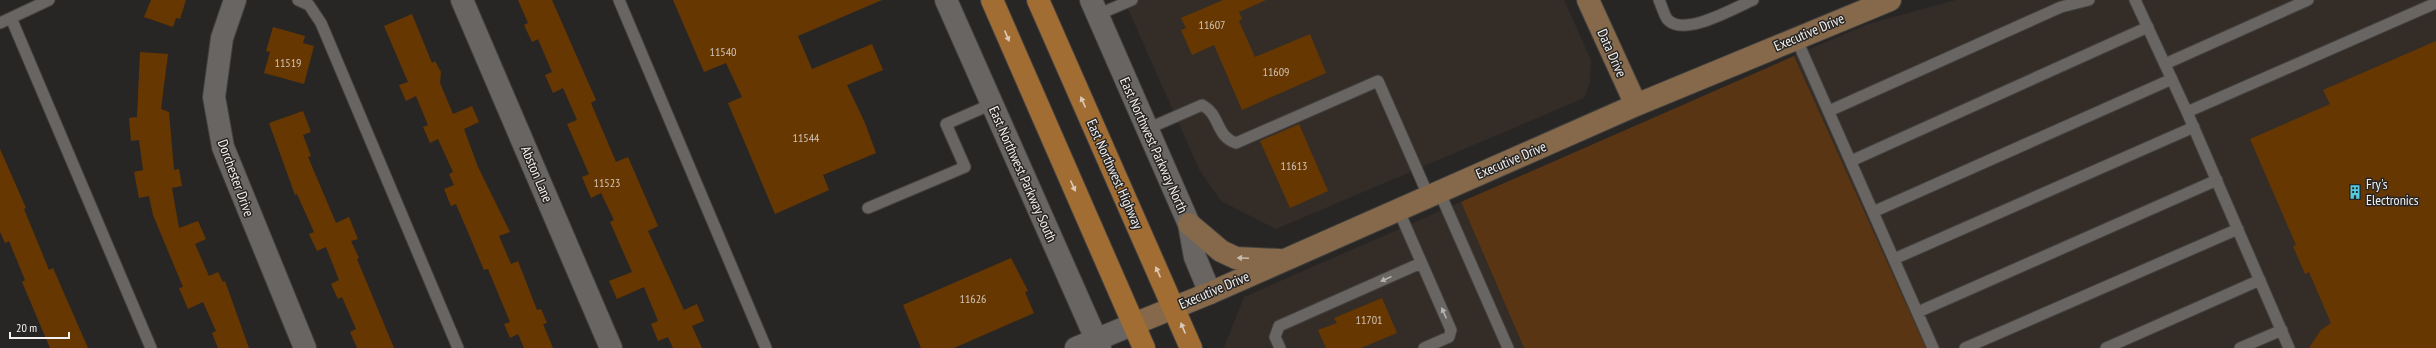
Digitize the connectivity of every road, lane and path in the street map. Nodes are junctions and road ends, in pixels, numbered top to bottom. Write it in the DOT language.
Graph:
graph roads {
  1 [pos="49,0"];
  2 [pos="235,0"];
  3 [pos="298,0"];
  4 [pos="462,0"];
  5 [pos="619,0"];
  6 [pos="946,0"];
  7 [pos="992,0"];
  8 [pos="1038,0"];
  9 [pos="1132,0"];
  10 [pos="1588,0"];
  11 [pos="1659,0"];
  12 [pos="1753,0"];
  13 [pos="1890,0"];
  14 [pos="2089,0"];
  15 [pos="2135,0"];
  16 [pos="2308,0"];
  17 [pos="2436,3"];
  18 [pos="1094,7"];
  19 [pos="11,18"];
  20 [pos="0,23"];
  21 [pos="2148,27"];
  22 [pos="1796,38"];
  23 [pos="2165,64"];
  24 [pos="2172,79"];
  25 [pos="992,104"];
  26 [pos="1636,105"];
  27 [pos="1828,111"];
  28 [pos="2187,112"];
  29 [pos="2194,127"];
  30 [pos="1147,129"];
  31 [pos="1851,161"];
  32 [pos="2217,180"];
  33 [pos="1433,193"];
  34 [pos="868,208"];
  35 [pos="1398,209"];
  36 [pos="1874,212"];
  37 [pos="1189,224"];
  38 [pos="2238,229"];
  39 [pos="1894,259"];
  40 [pos="1282,260"];
  41 [pos="1421,263"];
  42 [pos="2260,280"];
  43 [pos="1210,293"];
  44 [pos="1174,307"];
  45 [pos="1918,312"];
  46 [pos="1134,324"];
  47 [pos="2282,330"];
  48 [pos="1098,344"];
  49 [pos="151,348"];
  50 [pos="305,348"];
  51 [pos="458,348"];
  52 [pos="611,348"];
  53 [pos="766,348"];
  54 [pos="1076,348"];
  55 [pos="1144,348"];
  56 [pos="1191,348"];
  57 [pos="1280,348"];
  58 [pos="1424,348"];
  59 [pos="1508,348"];
  60 [pos="1934,348"];
  61 [pos="1965,348"];
  62 [pos="2106,348"];
  63 [pos="2240,348"];
  64 [pos="2289,348"];
  1 -- 19 [label="lane"];
  2 -- 50 [label="street, Dorchester Drive"];
  3 -- 51 [label="lane"];
  4 -- 52 [label="street, Abston Lane"];
  5 -- 53 [label="lane"];
  6 -- 25 [label="street, East Northwest Parkway South"];
  7 -- 46 [label="main road, one-way"];
  44 -- 8 [label="main road, East Northwest Highway, one-way"];
  9 -- 18 [label="lane"];
  10 -- 26 [label="street, Data Drive"];
  11 -- 12 [label="lane"];
  13 -- 22 [label="street, Executive Drive"];
  14 -- 27 [label="lane"];
  15 -- 21 [label="lane"];
  16 -- 23 [label="lane"];
  17 -- 28 [label="lane"];
  18 -- 30 [label="street, East Northwest Parkway North"];
  19 -- 20 [label="lane"];
  19 -- 49 [label="lane"];
  21 -- 23 [label="lane"];
  21 -- 31 [label="lane"];
  22 -- 26 [label="street, Executive Drive"];
  22 -- 27 [label="lane"];
  23 -- 24 [label="lane"];
  24 -- 28 [label="lane"];
  24 -- 36 [label="lane"];
  25 -- 34 [label="lane"];
  25 -- 48 [label="street, East Northwest Parkway South"];
  26 -- 33 [label="street, Executive Drive"];
  27 -- 31 [label="lane"];
  28 -- 29 [label="lane"];
  29 -- 32 [label="lane"];
  29 -- 39 [label="lane"];
  30 -- 33 [label="lane"];
  30 -- 37 [label="street, East Northwest Parkway North"];
  31 -- 36 [label="lane"];
  32 -- 38 [label="lane"];
  32 -- 45 [label="lane"];
  33 -- 35 [label="street, Executive Drive"];
  33 -- 59 [label="lane"];
  35 -- 40 [label="street, Executive Drive"];
  35 -- 41 [label="lane"];
  36 -- 39 [label="lane"];
  40 -- 37 [label="street, one-way"];
  37 -- 43 [label="street, East Northwest Parkway North"];
  38 -- 42 [label="lane"];
  38 -- 61 [label="lane"];
  39 -- 45 [label="lane"];
  40 -- 43 [label="street, Executive Drive"];
  41 -- 57 [label="lane, one-way"];
  58 -- 41 [label="lane, one-way"];
  42 -- 47 [label="lane"];
  42 -- 62 [label="lane"];
  43 -- 44 [label="street, Executive Drive"];
  44 -- 46 [label="street, Executive Drive"];
  56 -- 44 [label="main road, East Northwest Highway, one-way"];
  45 -- 60 [label="lane"];
  46 -- 48 [label="street"];
  46 -- 55 [label="main road"];
  47 -- 63 [label="lane"];
  47 -- 64 [label="lane"];
  48 -- 54 [label="street"];
}
